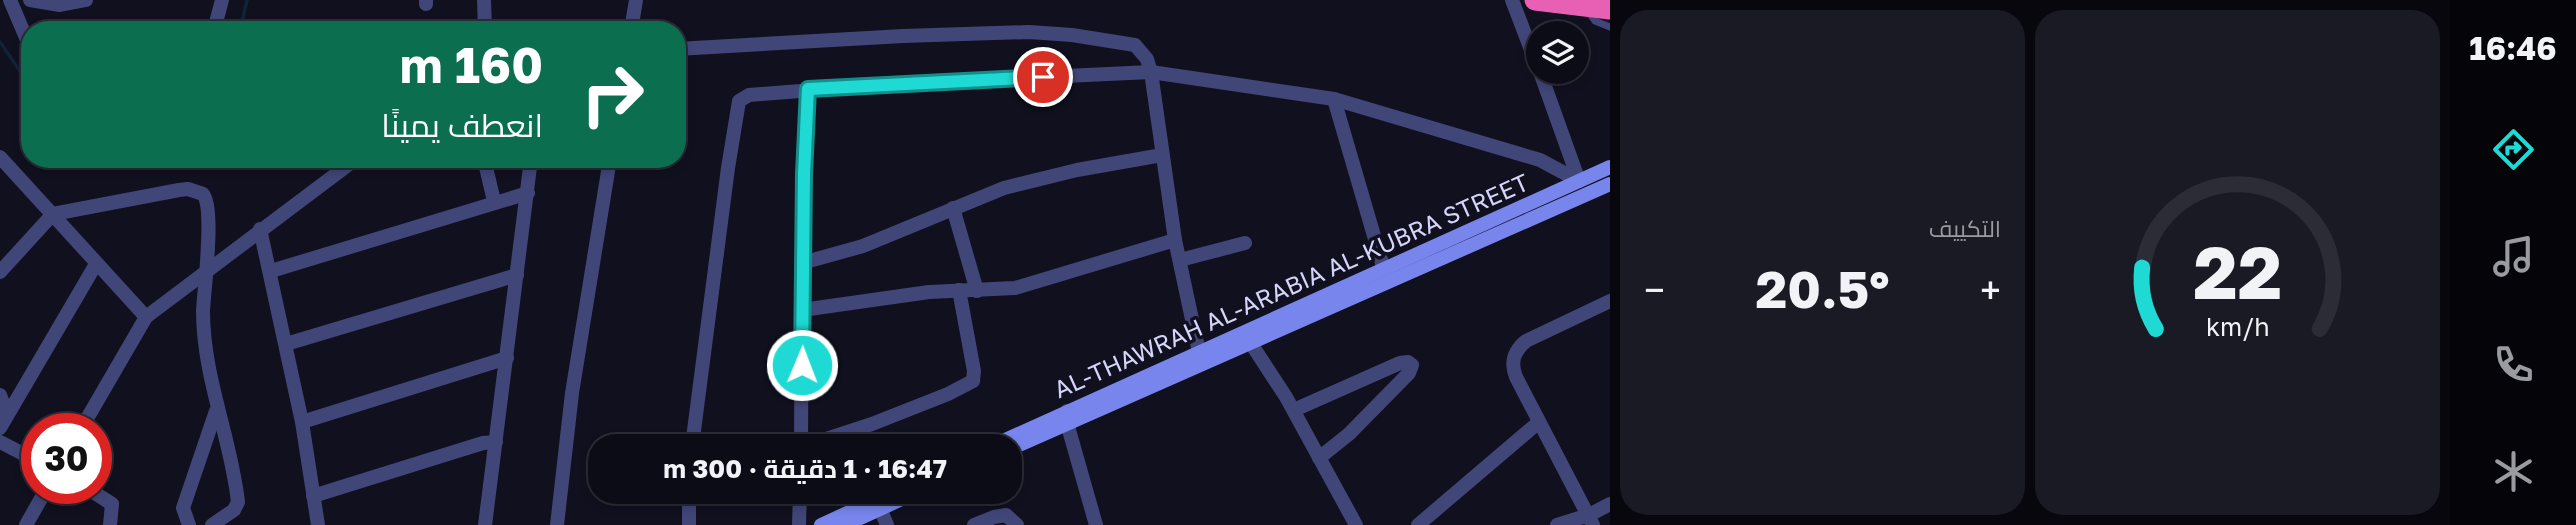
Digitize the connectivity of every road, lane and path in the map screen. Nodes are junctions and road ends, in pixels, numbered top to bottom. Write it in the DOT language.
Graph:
graph roads {
  1 [pos="10,0"];
  2 [pos="30,0"];
  3 [pos="86,0"];
  4 [pos="222,0"];
  5 [pos="484,0"];
  6 [pos="636,0"];
  7 [pos="1512,0"];
  8 [pos="1535,0"];
  9 [pos="1585,6"];
  10 [pos="1610,9"];
  11 [pos="216,21"];
  12 [pos="485,21"];
  13 [pos="632,21"];
  14 [pos="21,26"];
  15 [pos="1610,27"];
  16 [pos="1526,36"];
  17 [pos="686,49"];
  18 [pos="1151,72"];
  19 [pos="1544,84"];
  20 [pos="808,89"];
  21 [pos="1334,99"];
  22 [pos="1162,155"];
  23 [pos="1,162"];
  24 [pos="1610,167"];
  25 [pos="344,168"];
  26 [pos="486,168"];
  27 [pos="530,168"];
  28 [pos="609,168"];
  29 [pos="1578,181"];
  30 [pos="1610,184"];
  31 [pos="528,193"];
  32 [pos="494,201"];
  33 [pos="953,208"];
  34 [pos="53,214"];
  35 [pos="260,229"];
  36 [pos="1175,240"];
  37 [pos="1245,243"];
  38 [pos="1180,260"];
  39 [pos="802,263"];
  40 [pos="96,264"];
  41 [pos="1384,270"];
  42 [pos="271,271"];
  43 [pos="0,272"];
  44 [pos="204,273"];
  45 [pos="517,275"];
  46 [pos="959,290"];
  47 [pos="976,291"];
  48 [pos="1610,301"];
  49 [pos="802,310"];
  50 [pos="145,317"];
  51 [pos="1250,342"];
  52 [pos="286,344"];
  53 [pos="1199,352"];
  54 [pos="507,358"];
  55 [pos="0,395"];
  56 [pos="217,410"];
  57 [pos="1294,410"];
  58 [pos="90,413"];
  59 [pos="7,414"];
  60 [pos="1067,417"];
  61 [pos="302,422"];
  62 [pos="1539,422"];
  63 [pos="0,428"];
  64 [pos="694,434"];
  65 [pos="803,434"];
  66 [pos="838,434"];
  67 [pos="1022,434"];
  68 [pos="0,442"];
  69 [pos="496,442"];
  70 [pos="1022,443"];
  71 [pos="21,453"];
  72 [pos="1319,458"];
  73 [pos="313,496"];
  74 [pos="38,504"];
  75 [pos="112,504"];
  76 [pos="690,504"];
  77 [pos="800,504"];
  78 [pos="867,504"];
  79 [pos="889,504"];
  80 [pos="1610,504"];
  81 [pos="880,508"];
  82 [pos="1591,520"];
  83 [pos="26,525"];
  84 [pos="110,525"];
  85 [pos="189,525"];
  86 [pos="212,525"];
  87 [pos="318,525"];
  88 [pos="485,525"];
  89 [pos="557,525"];
  90 [pos="689,525"];
  91 [pos="799,525"];
  92 [pos="821,525"];
  93 [pos="845,525"];
  94 [pos="887,525"];
  95 [pos="974,525"];
  96 [pos="1017,525"];
  97 [pos="1096,525"];
  98 [pos="1356,525"];
  99 [pos="1418,525"];
  100 [pos="1557,525"];
  1 -- 14 [label="street"];
  2 -- 3 [label="street"];
  4 -- 11 [label="street"];
  5 -- 12 [label="street"];
  6 -- 13 [label="street"];
  7 -- 16 [label="street"];
  8 -- 9 [label="highway"];
  9 -- 10 [label="highway"];
  9 -- 15 [label="lane"];
  17 -- 18 [label="street"];
  18 -- 20 [label="street"];
  18 -- 21 [label="street"];
  18 -- 22 [label="street"];
  19 -- 29 [label="street"];
  20 -- 39 [label="street"];
  20 -- 64 [label="street"];
  21 -- 29 [label="street"];
  21 -- 41 [label="street"];
  22 -- 33 [label="street"];
  22 -- 36 [label="street"];
  23 -- 34 [label="street"];
  24 -- 29 [label="main road, AL-THAWRAH AL-ARABIA AL-KUBRA STREET"];
  25 -- 35 [label="street"];
  26 -- 32 [label="street"];
  27 -- 31 [label="street"];
  28 -- 89 [label="street"];
  29 -- 41 [label="main road, AL-THAWRAH AL-ARABIA AL-KUBRA STREET"];
  30 -- 51 [label="main road, AL-THAWRAH AL-ARABIA AL-KUBRA STREET"];
  31 -- 32 [label="street"];
  31 -- 45 [label="street"];
  32 -- 42 [label="street"];
  33 -- 39 [label="street"];
  33 -- 47 [label="street"];
  34 -- 40 [label="street"];
  34 -- 43 [label="street"];
  34 -- 44 [label="street"];
  35 -- 42 [label="street"];
  35 -- 44 [label="street"];
  36 -- 38 [label="street"];
  36 -- 47 [label="street"];
  37 -- 38 [label="street"];
  38 -- 53 [label="street"];
  39 -- 49 [label="street"];
  40 -- 50 [label="street"];
  40 -- 59 [label="street"];
  41 -- 53 [label="main road, AL-THAWRAH AL-ARABIA AL-KUBRA STREET"];
  42 -- 52 [label="street"];
  44 -- 50 [label="street"];
  44 -- 56 [label="street"];
  45 -- 52 [label="street"];
  45 -- 54 [label="street"];
  46 -- 47 [label="street"];
  46 -- 49 [label="street"];
  46 -- 66 [label="street"];
  48 -- 62 [label="street"];
  49 -- 65 [label="street"];
  50 -- 58 [label="street"];
  51 -- 57 [label="street"];
  51 -- 60 [label="main road, AL-THAWRAH AL-ARABIA AL-KUBRA STREET"];
  52 -- 61 [label="street"];
  53 -- 60 [label="main road, AL-THAWRAH AL-ARABIA AL-KUBRA STREET"];
  54 -- 61 [label="street"];
  54 -- 69 [label="street"];
  55 -- 59 [label="street"];
  56 -- 85 [label="street"];
  56 -- 86 [label="street"];
  57 -- 72 [label="street"];
  57 -- 72 [label="street"];
  59 -- 63 [label="street"];
  60 -- 67 [label="main road, AL-THAWRAH AL-ARABIA AL-KUBRA STREET"];
  60 -- 70 [label="main road, AL-THAWRAH AL-ARABIA AL-KUBRA STREET"];
  60 -- 97 [label="street"];
  61 -- 73 [label="street"];
  62 -- 82 [label="street"];
  62 -- 99 [label="street"];
  68 -- 71 [label="street"];
  69 -- 73 [label="street"];
  69 -- 88 [label="street"];
  72 -- 98 [label="street"];
  73 -- 87 [label="street"];
  74 -- 83 [label="street"];
  75 -- 84 [label="street"];
  76 -- 90 [label="street"];
  77 -- 91 [label="street"];
  78 -- 92 [label="main road"];
  79 -- 81 [label="main road"];
  80 -- 82 [label="street"];
  81 -- 93 [label="main road"];
  81 -- 94 [label="street"];
  82 -- 100 [label="street"];
  95 -- 96 [label="street"];
}
